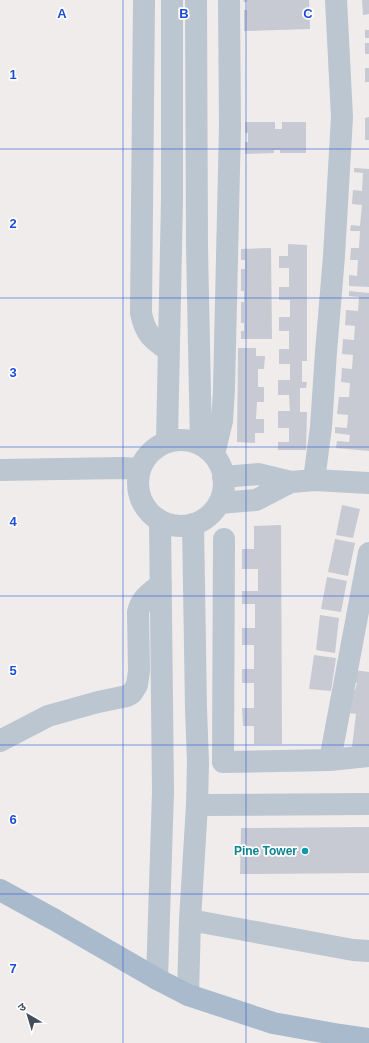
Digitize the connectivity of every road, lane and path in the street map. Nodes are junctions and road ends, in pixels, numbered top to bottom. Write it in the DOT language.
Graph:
graph roads {
  1 [pos="144,0"];
  2 [pos="172,0"];
  3 [pos="196,0"];
  4 [pos="229,0"];
  5 [pos="336,0"];
  6 [pos="169,350"];
  7 [pos="167,441"];
  8 [pos="207,449"];
  9 [pos="0,470"];
  10 [pos="139,476"];
  11 [pos="223,477"];
  12 [pos="314,480"];
  13 [pos="0,481"];
  14 [pos="291,482"];
  15 [pos="369,483"];
  16 [pos="219,503"];
  17 [pos="160,522"];
  18 [pos="194,524"];
  19 [pos="224,539"];
  20 [pos="369,553"];
  21 [pos="161,584"];
  22 [pos="0,741"];
  23 [pos="369,756"];
  24 [pos="330,760"];
  25 [pos="369,804"];
  26 [pos="197,805"];
  27 [pos="0,890"];
  28 [pos="190,920"];
  29 [pos="369,951"];
  30 [pos="157,980"];
  31 [pos="188,995"];
  32 [pos="369,1039"];
  1 -- 6 [label="street"];
  2 -- 6 [label="street"];
  3 -- 8 [label="street"];
  4 -- 8 [label="street"];
  5 -- 12 [label="street"];
  6 -- 7 [label="street"];
  7 -- 8 [label="street"];
  7 -- 10 [label="street"];
  8 -- 11 [label="street"];
  9 -- 10 [label="street"];
  10 -- 13 [label="street"];
  10 -- 17 [label="street"];
  11 -- 14 [label="street"];
  11 -- 16 [label="street"];
  12 -- 14 [label="street"];
  12 -- 15 [label="street"];
  14 -- 16 [label="street"];
  16 -- 18 [label="street"];
  17 -- 18 [label="street"];
  17 -- 21 [label="street"];
  18 -- 26 [label="street"];
  19 -- 24 [label="street"];
  20 -- 24 [label="street"];
  21 -- 22 [label="street"];
  21 -- 30 [label="street"];
  23 -- 24 [label="street"];
  25 -- 26 [label="street"];
  26 -- 28 [label="street"];
  27 -- 30 [label="main road"];
  28 -- 29 [label="street"];
  28 -- 31 [label="street"];
  30 -- 31 [label="main road"];
  31 -- 32 [label="main road"];
}
